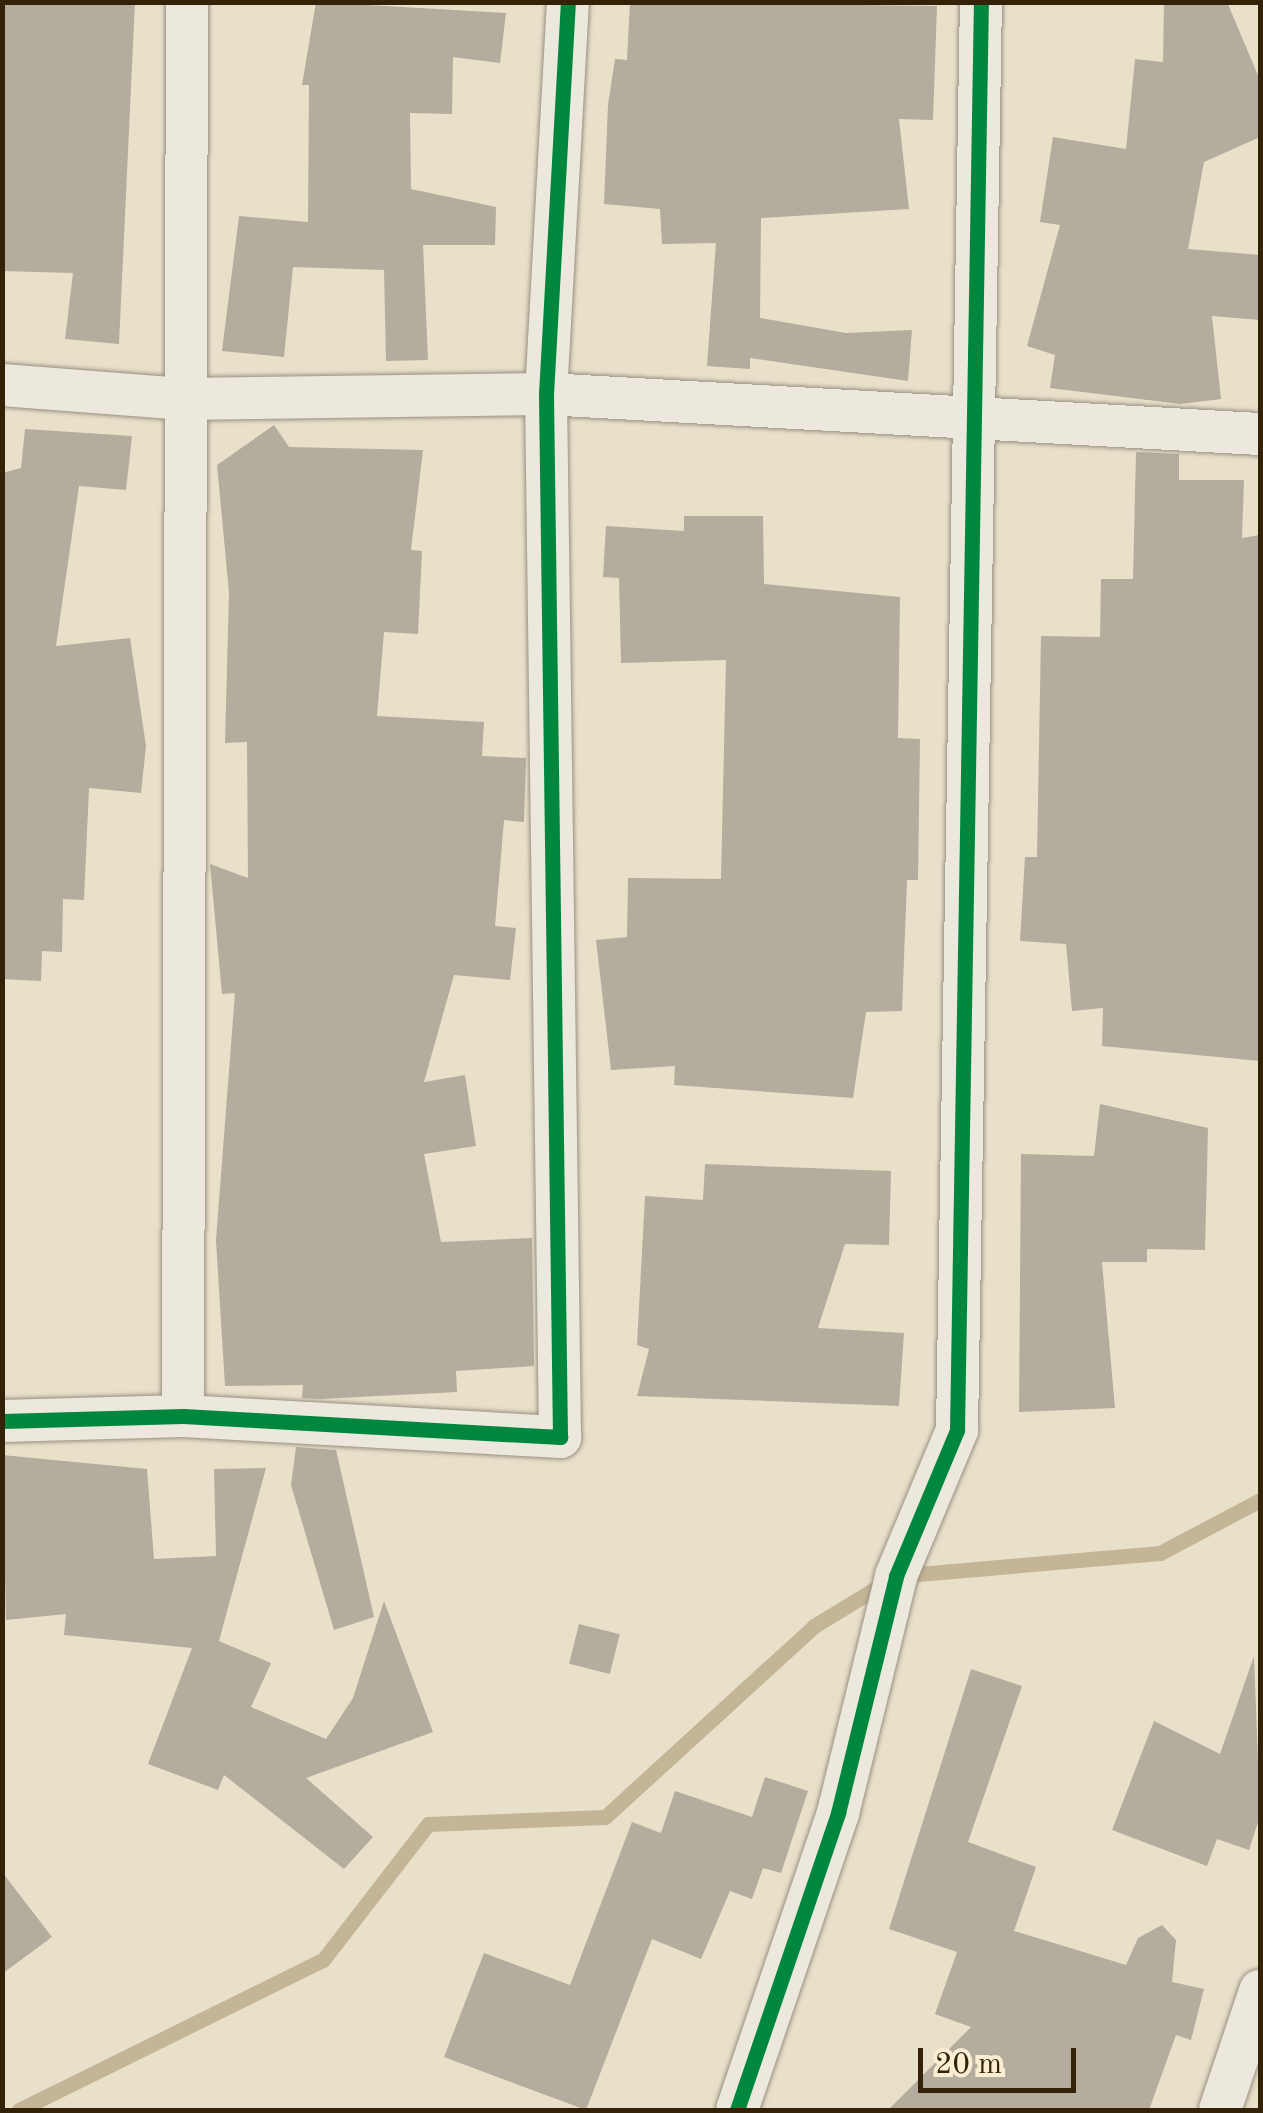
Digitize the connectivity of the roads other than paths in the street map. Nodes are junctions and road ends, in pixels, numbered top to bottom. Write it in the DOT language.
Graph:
graph roads {
  1 [pos="187,2"];
  2 [pos="568,2"];
  3 [pos="980,2"];
  4 [pos="2,385"];
  5 [pos="546,394"];
  6 [pos="182,399"];
  7 [pos="974,414"];
  8 [pos="1260,434"];
  9 [pos="183,1416"];
  10 [pos="2,1421"];
  11 [pos="1260,1992"];
  12 [pos="736,2110"];
  13 [pos="1220,2110"];
  1 -- 6 [label="street"];
  2 -- 5 [label="street"];
  3 -- 7 [label="street"];
  4 -- 6 [label="street"];
  5 -- 6 [label="street"];
  5 -- 7 [label="street"];
  5 -- 9 [label="street"];
  6 -- 9 [label="street"];
  7 -- 8 [label="street"];
  7 -- 12 [label="street"];
  9 -- 10 [label="street"];
  11 -- 13 [label="street"];
}
